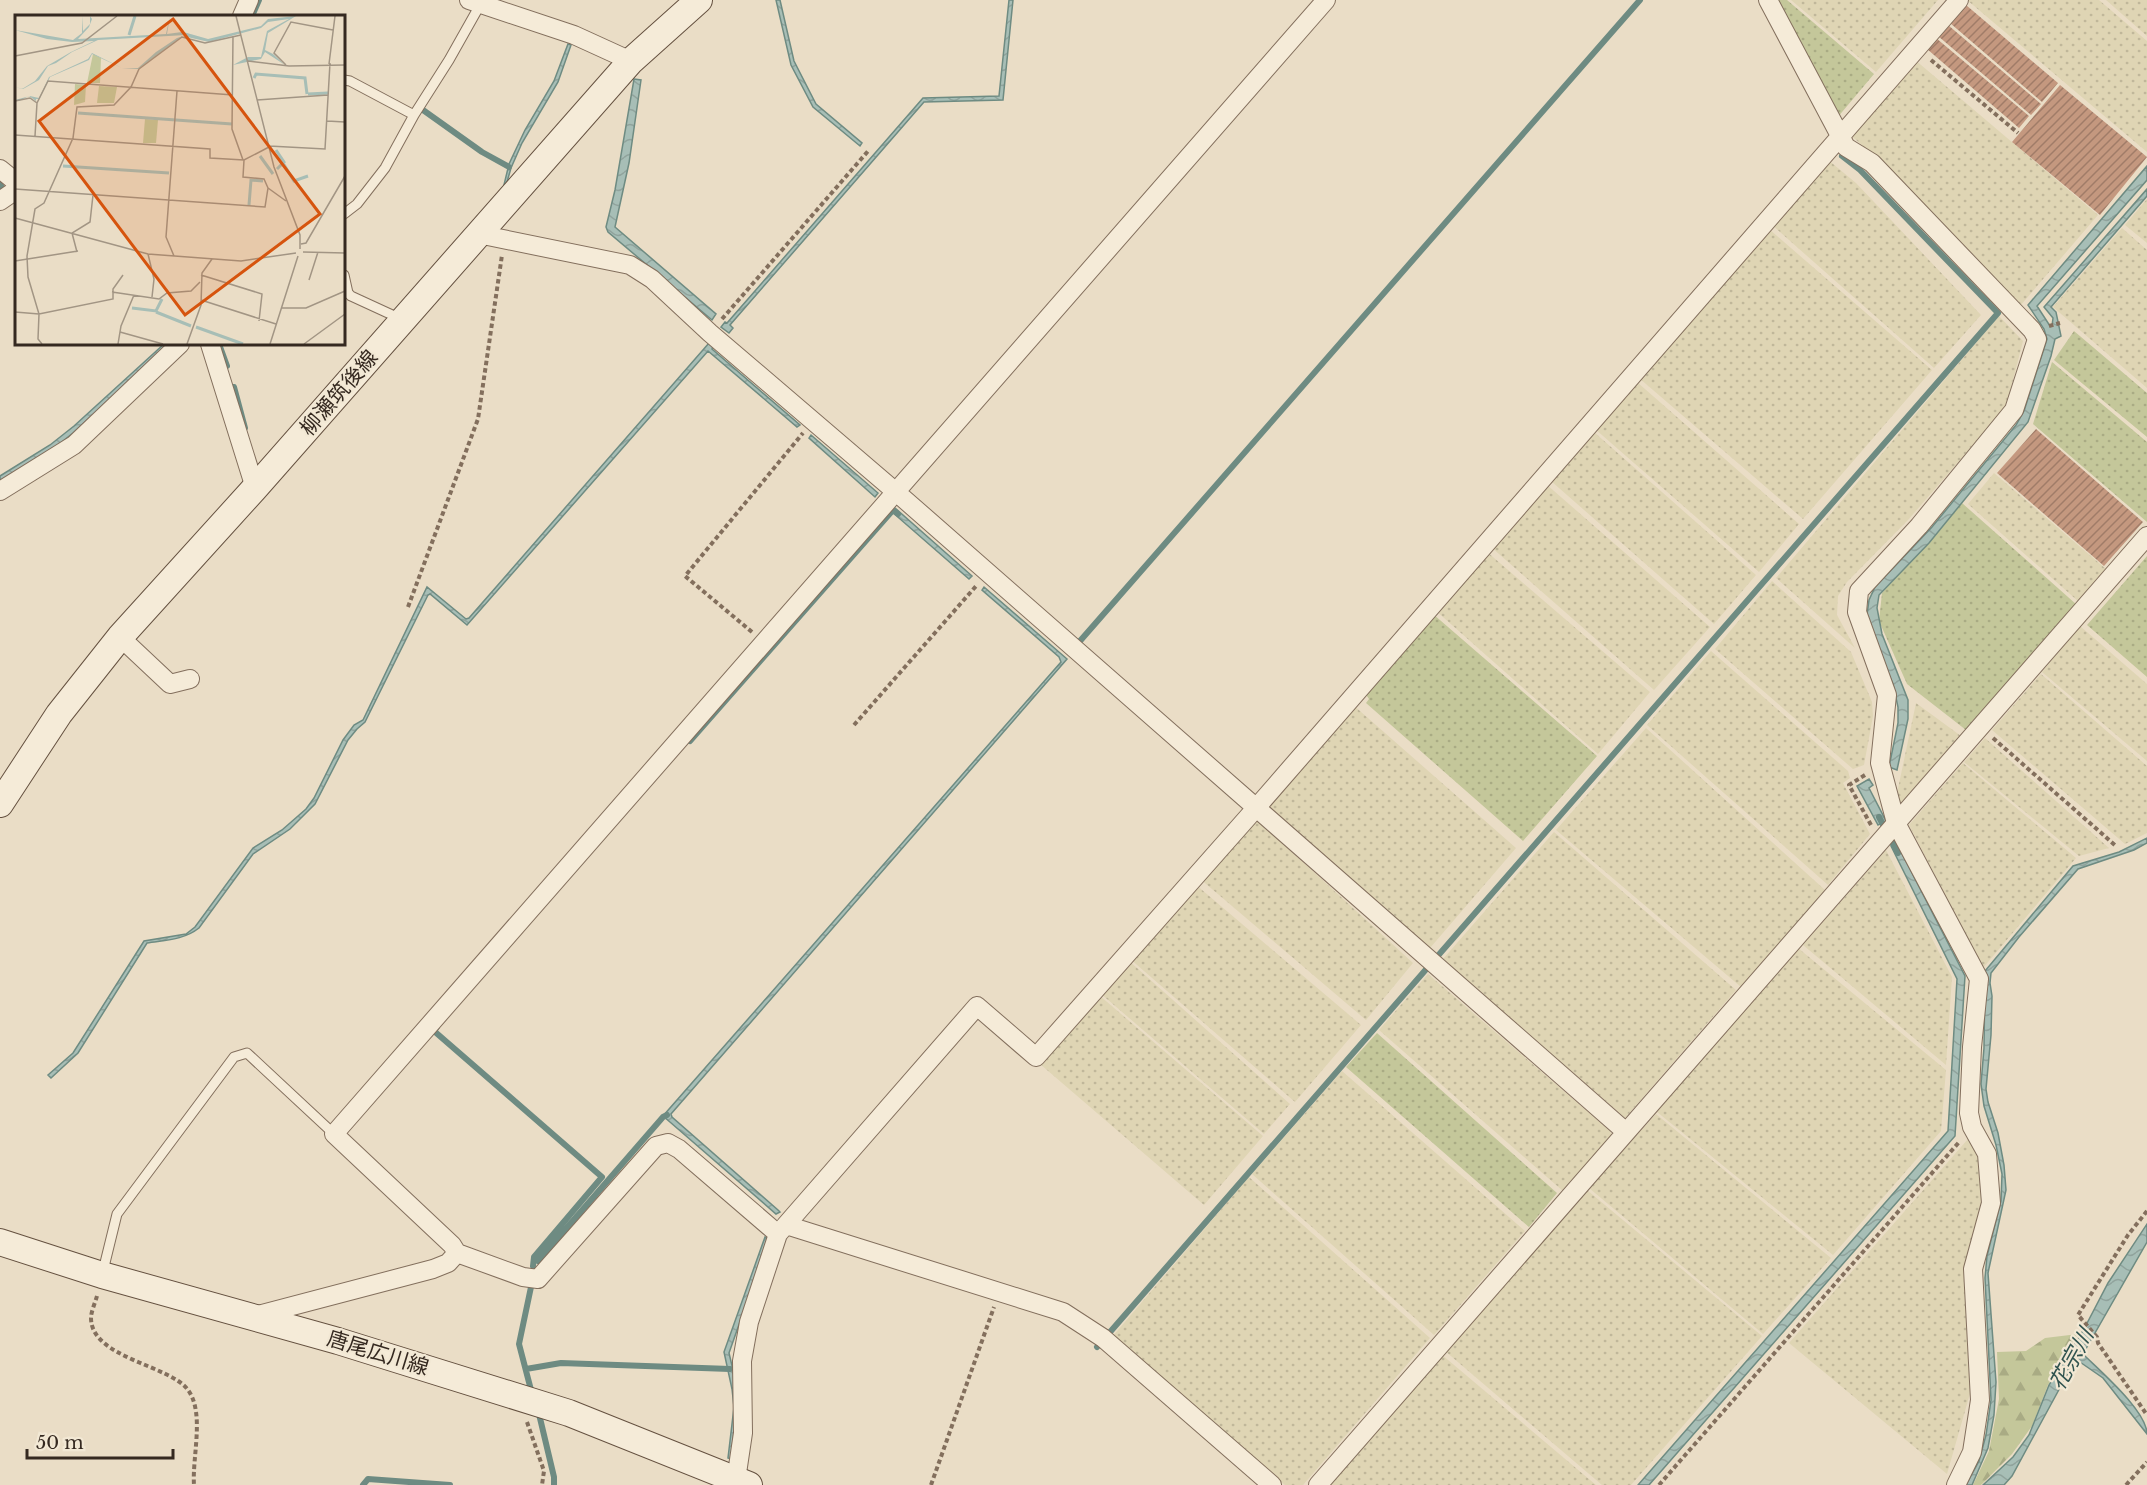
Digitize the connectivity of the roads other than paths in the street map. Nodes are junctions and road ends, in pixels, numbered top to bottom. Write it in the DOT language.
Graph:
graph roads {
  1 [pos="249,0"];
  2 [pos="699,0"];
  3 [pos="1326,0"];
  4 [pos="1768,0"];
  5 [pos="1959,0"];
  6 [pos="474,2"];
  7 [pos="242,15"];
  8 [pos="631,62"];
  9 [pos="345,80"];
  10 [pos="414,115"];
  11 [pos="1840,135"];
  12 [pos="0,169"];
  13 [pos="15,181"];
  14 [pos="15,191"];
  15 [pos="0,201"];
  16 [pos="345,213"];
  17 [pos="478,234"];
  18 [pos="345,280"];
  19 [pos="403,320"];
  20 [pos="179,345"];
  21 [pos="210,345"];
  22 [pos="255,488"];
  23 [pos="0,491"];
  24 [pos="896,492"];
  25 [pos="2147,536"];
  26 [pos="120,637"];
  27 [pos="190,679"];
  28 [pos="0,804"];
  29 [pos="1256,808"];
  30 [pos="1896,823"];
  31 [pos="1626,1132"];
  32 [pos="334,1134"];
  33 [pos="782,1229"];
  34 [pos="0,1242"];
  35 [pos="457,1253"];
  36 [pos="102,1275"];
  37 [pos="251,1317"];
  38 [pos="742,1482"];
  39 [pos="1272,1485"];
  40 [pos="1318,1485"];
  41 [pos="1956,1485"];
  1 -- 7 [label="street"];
  2 -- 8 [label="main road, 柳瀬筑後線"];
  3 -- 24 [label="street"];
  4 -- 11 [label="street"];
  5 -- 11 [label="street"];
  6 -- 8 [label="street"];
  6 -- 10 [label="lane"];
  8 -- 17 [label="main road, 柳瀬筑後線"];
  9 -- 10 [label="lane"];
  10 -- 16 [label="lane"];
  11 -- 29 [label="street"];
  11 -- 30 [label="street"];
  12 -- 13 [label="street"];
  14 -- 15 [label="street"];
  17 -- 19 [label="main road, 柳瀬筑後線"];
  17 -- 24 [label="street"];
  18 -- 19 [label="lane"];
  19 -- 22 [label="main road, 柳瀬筑後線"];
  20 -- 23 [label="street"];
  21 -- 22 [label="street"];
  22 -- 26 [label="main road, 柳瀬筑後線"];
  24 -- 29 [label="street"];
  24 -- 32 [label="street"];
  25 -- 30 [label="street"];
  26 -- 27 [label="street"];
  26 -- 28 [label="main road, 柳瀬筑後線"];
  29 -- 31 [label="street"];
  29 -- 33 [label="street"];
  30 -- 31 [label="street"];
  30 -- 41 [label="street"];
  31 -- 40 [label="street"];
  32 -- 35 [label="street"];
  32 -- 36 [label="lane"];
  33 -- 35 [label="street"];
  33 -- 38 [label="street"];
  33 -- 39 [label="street"];
  34 -- 36 [label="main road, 唐尾広川線"];
  35 -- 37 [label="street"];
  36 -- 37 [label="main road, 唐尾広川線"];
  37 -- 38 [label="main road, 唐尾広川線"];
}
